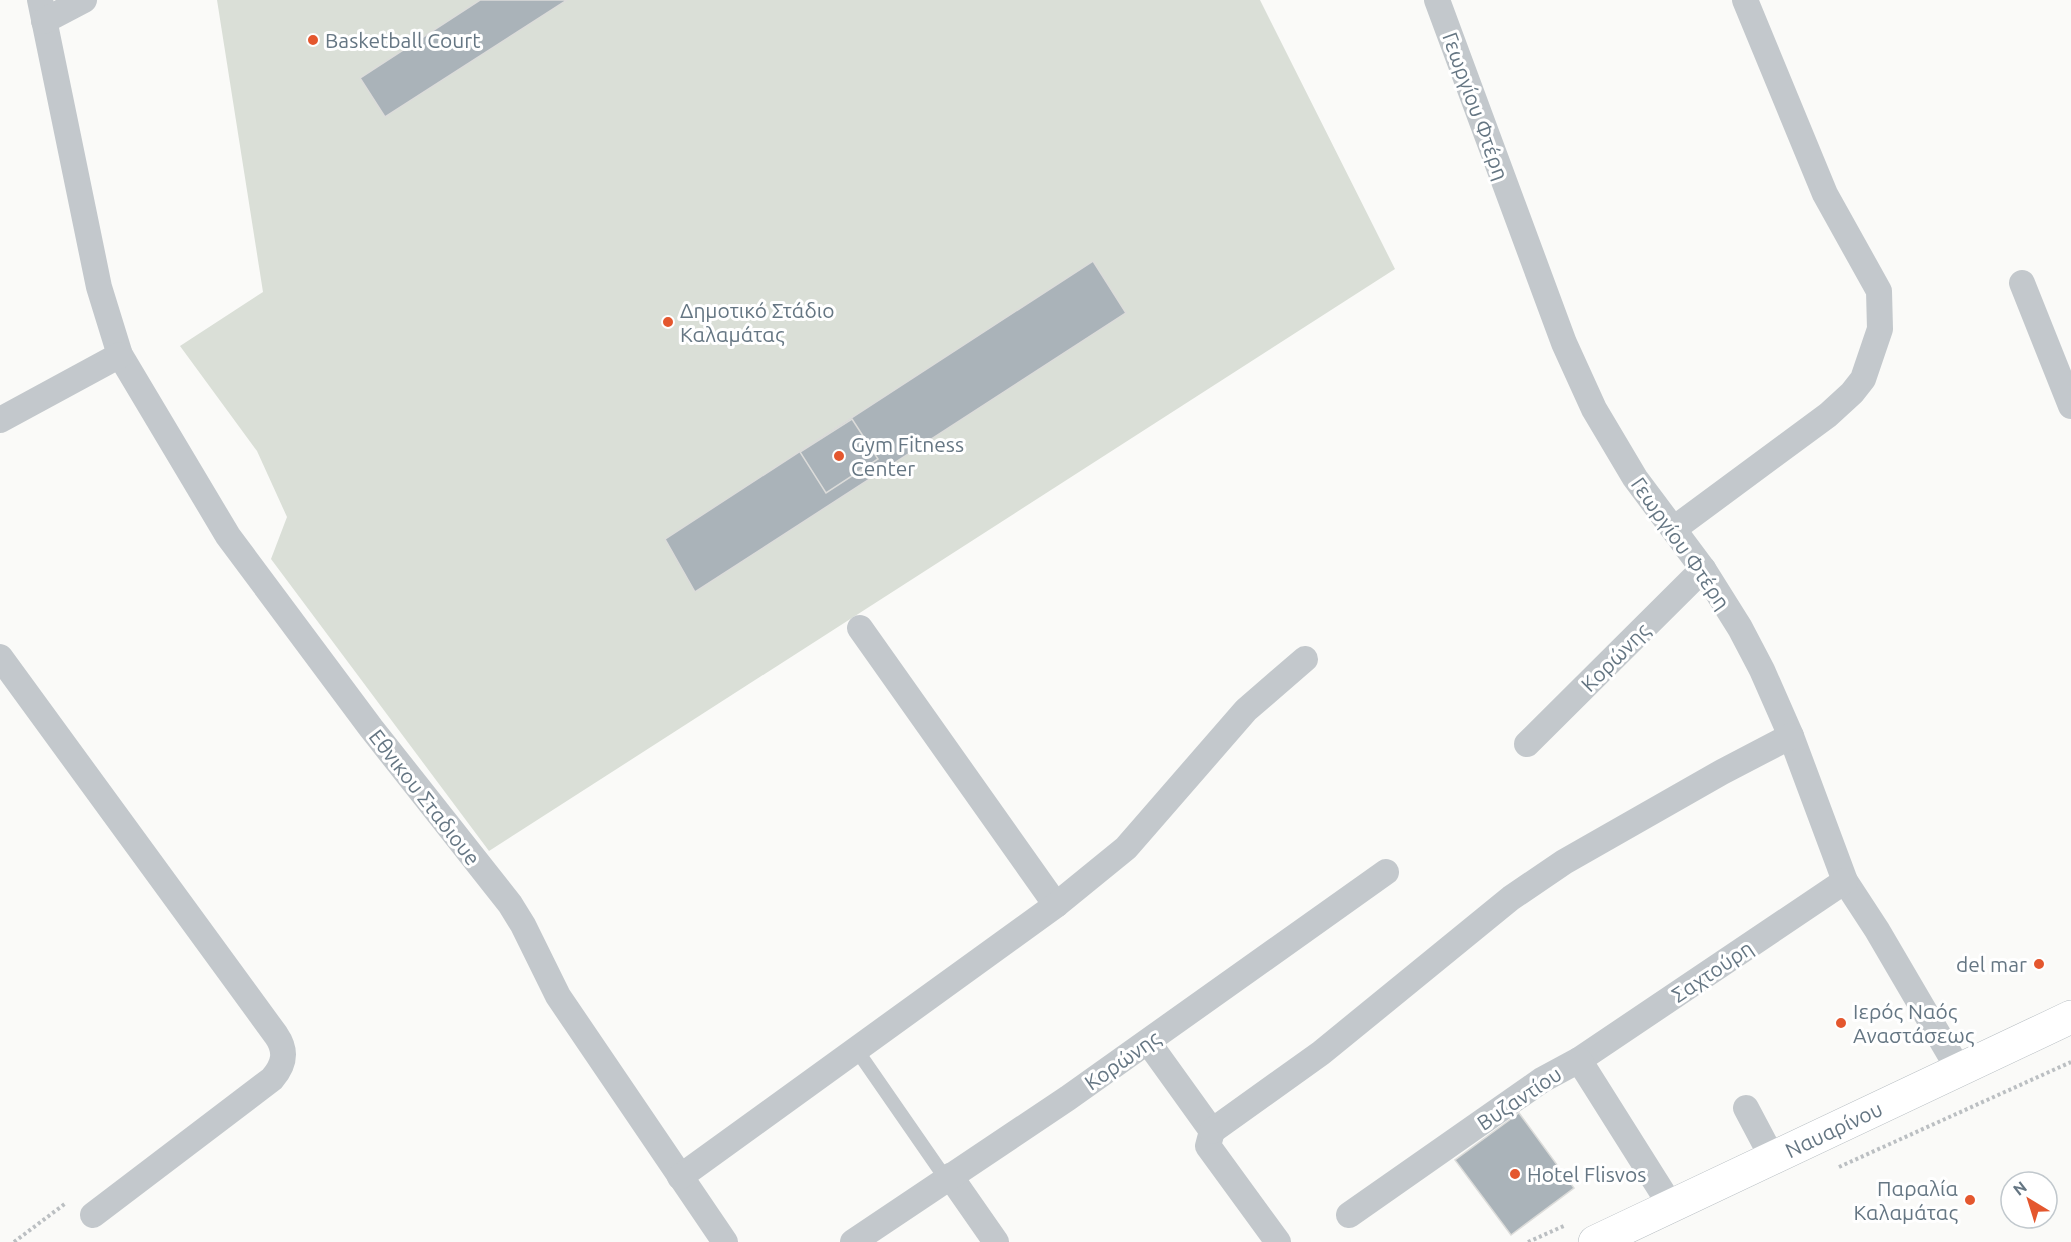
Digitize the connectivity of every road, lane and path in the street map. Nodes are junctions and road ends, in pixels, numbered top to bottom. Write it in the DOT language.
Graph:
graph roads {
  1 [pos="84,0"];
  2 [pos="1437,0"];
  3 [pos="1745,0"];
  4 [pos="42,10"];
  5 [pos="2022,283"];
  6 [pos="120,355"];
  7 [pos="2071,406"];
  8 [pos="0,420"];
  9 [pos="1675,528"];
  10 [pos="1703,569"];
  11 [pos="860,628"];
  12 [pos="0,657"];
  13 [pos="1305,659"];
  14 [pos="1791,736"];
  15 [pos="1527,744"];
  16 [pos="1386,872"];
  17 [pos="1845,881"];
  18 [pos="1056,905"];
  19 [pos="2071,1017"];
  20 [pos="1148,1042"];
  21 [pos="856,1049"];
  22 [pos="1579,1060"];
  23 [pos="2071,1062"];
  24 [pos="1959,1070"];
  25 [pos="1746,1108"];
  26 [pos="1212,1131"];
  27 [pos="1773,1159"];
  28 [pos="1834,1169"];
  29 [pos="680,1177"];
  30 [pos="948,1177"];
  31 [pos="1671,1206"];
  32 [pos="93,1215"];
  33 [pos="1349,1215"];
  34 [pos="725,1242"];
  35 [pos="853,1242"];
  36 [pos="996,1242"];
  37 [pos="1278,1242"];
  38 [pos="1595,1242"];
  1 -- 4 [label="street"];
  2 -- 9 [label="street, Γεωργίου Φτέρη"];
  3 -- 9 [label="street"];
  4 -- 6 [label="street, Εθνικου Σταδιουe"];
  5 -- 7 [label="street"];
  6 -- 8 [label="street"];
  6 -- 29 [label="street, Εθνικου Σταδιουe"];
  9 -- 10 [label="street, Γεωργίου Φτέρη"];
  10 -- 14 [label="street, Γεωργίου Φτέρη"];
  10 -- 15 [label="street, Κορώνης"];
  11 -- 18 [label="street"];
  12 -- 32 [label="street"];
  13 -- 18 [label="street"];
  14 -- 17 [label="street, Γεωργίου Φτέρη"];
  14 -- 26 [label="street"];
  16 -- 20 [label="street, Κορώνης"];
  17 -- 22 [label="street, Σαχτούρη"];
  17 -- 24 [label="street, Γεωργίου Φτέρη"];
  18 -- 21 [label="street"];
  19 -- 24 [label="main road, Ναυαρίνου"];
  20 -- 26 [label="street"];
  20 -- 30 [label="street, Κορώνης"];
  21 -- 29 [label="street"];
  21 -- 30 [label="lane"];
  22 -- 31 [label="street, Βυζαντίου"];
  22 -- 33 [label="street, Βυζαντίου"];
  23 -- 28 [label="path"];
  24 -- 27 [label="main road, Ναυαρίνου"];
  25 -- 27 [label="street"];
  26 -- 37 [label="street"];
  27 -- 31 [label="main road, Ναυαρίνου"];
  29 -- 34 [label="street, Εθνικου Σταδιουe"];
  30 -- 35 [label="street, Κορώνης"];
  30 -- 36 [label="street"];
  31 -- 38 [label="main road, Ναυαρίνου"];
}
